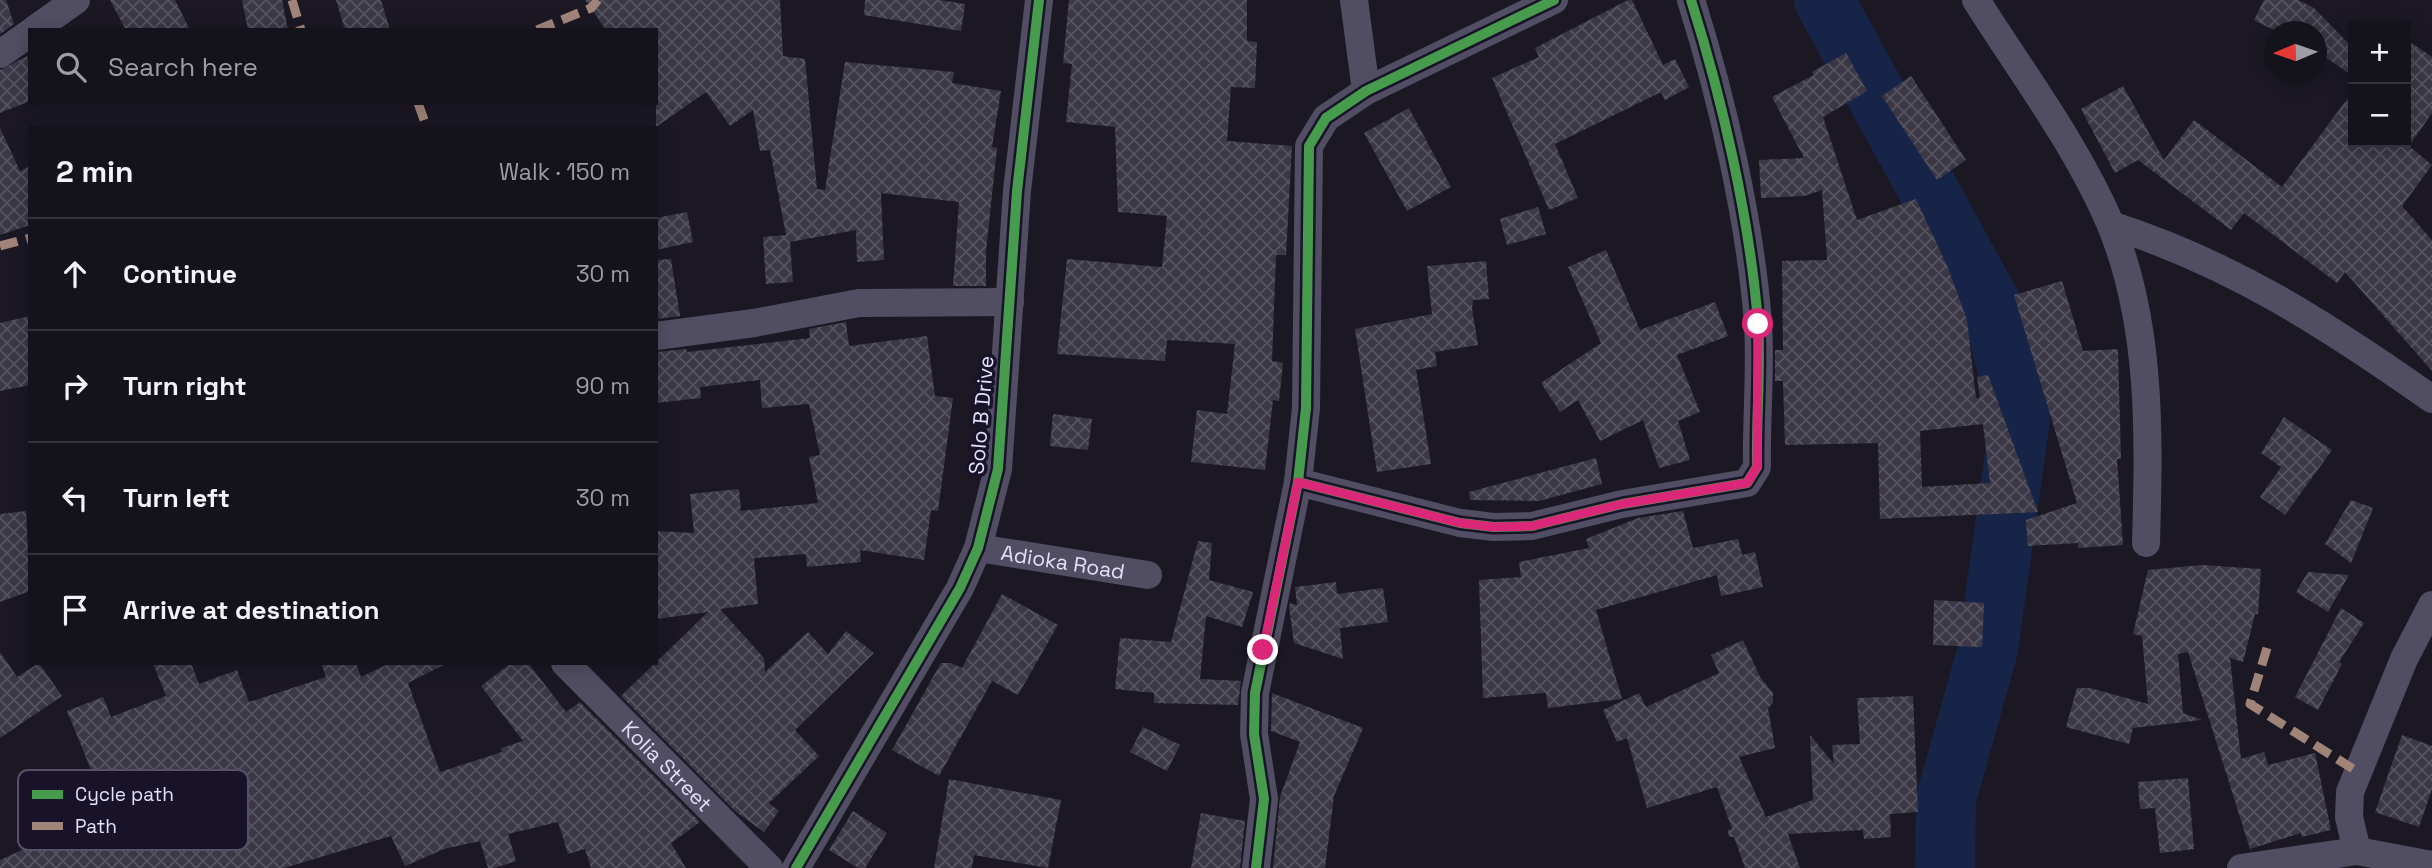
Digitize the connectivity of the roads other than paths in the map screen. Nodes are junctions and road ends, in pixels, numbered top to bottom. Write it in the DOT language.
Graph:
graph roads {
  1 [pos="76,0"];
  2 [pos="1039,0"];
  3 [pos="1354,0"];
  4 [pos="1554,0"];
  5 [pos="1690,0"];
  6 [pos="1976,0"];
  7 [pos="36,28"];
  8 [pos="28,34"];
  9 [pos="0,54"];
  10 [pos="1366,91"];
  11 [pos="2110,225"];
  12 [pos="1010,302"];
  13 [pos="658,336"];
  14 [pos="2432,399"];
  15 [pos="1298,482"];
  16 [pos="2146,543"];
  17 [pos="978,548"];
  18 [pos="1148,575"];
  19 [pos="2432,605"];
  20 [pos="567,665"];
  21 [pos="2357,851"];
  22 [pos="2287,865"];
  23 [pos="2432,865"];
  24 [pos="800,867"];
  25 [pos="769,868"];
  26 [pos="1256,868"];
  27 [pos="2241,868"];
  1 -- 7 [label="street"];
  2 -- 12 [label="street, Solo B Drive"];
  3 -- 10 [label="street"];
  4 -- 10 [label="street"];
  5 -- 15 [label="street"];
  6 -- 11 [label="street"];
  8 -- 9 [label="street"];
  10 -- 15 [label="street"];
  11 -- 14 [label="street"];
  11 -- 16 [label="street"];
  12 -- 13 [label="street"];
  12 -- 17 [label="street, Solo B Drive"];
  15 -- 26 [label="street"];
  17 -- 18 [label="street, Adioka Road"];
  17 -- 24 [label="street, Solo B Drive"];
  19 -- 21 [label="street"];
  20 -- 25 [label="street, Kolia Street"];
  21 -- 22 [label="street"];
  21 -- 23 [label="street"];
  22 -- 27 [label="street"];
}
